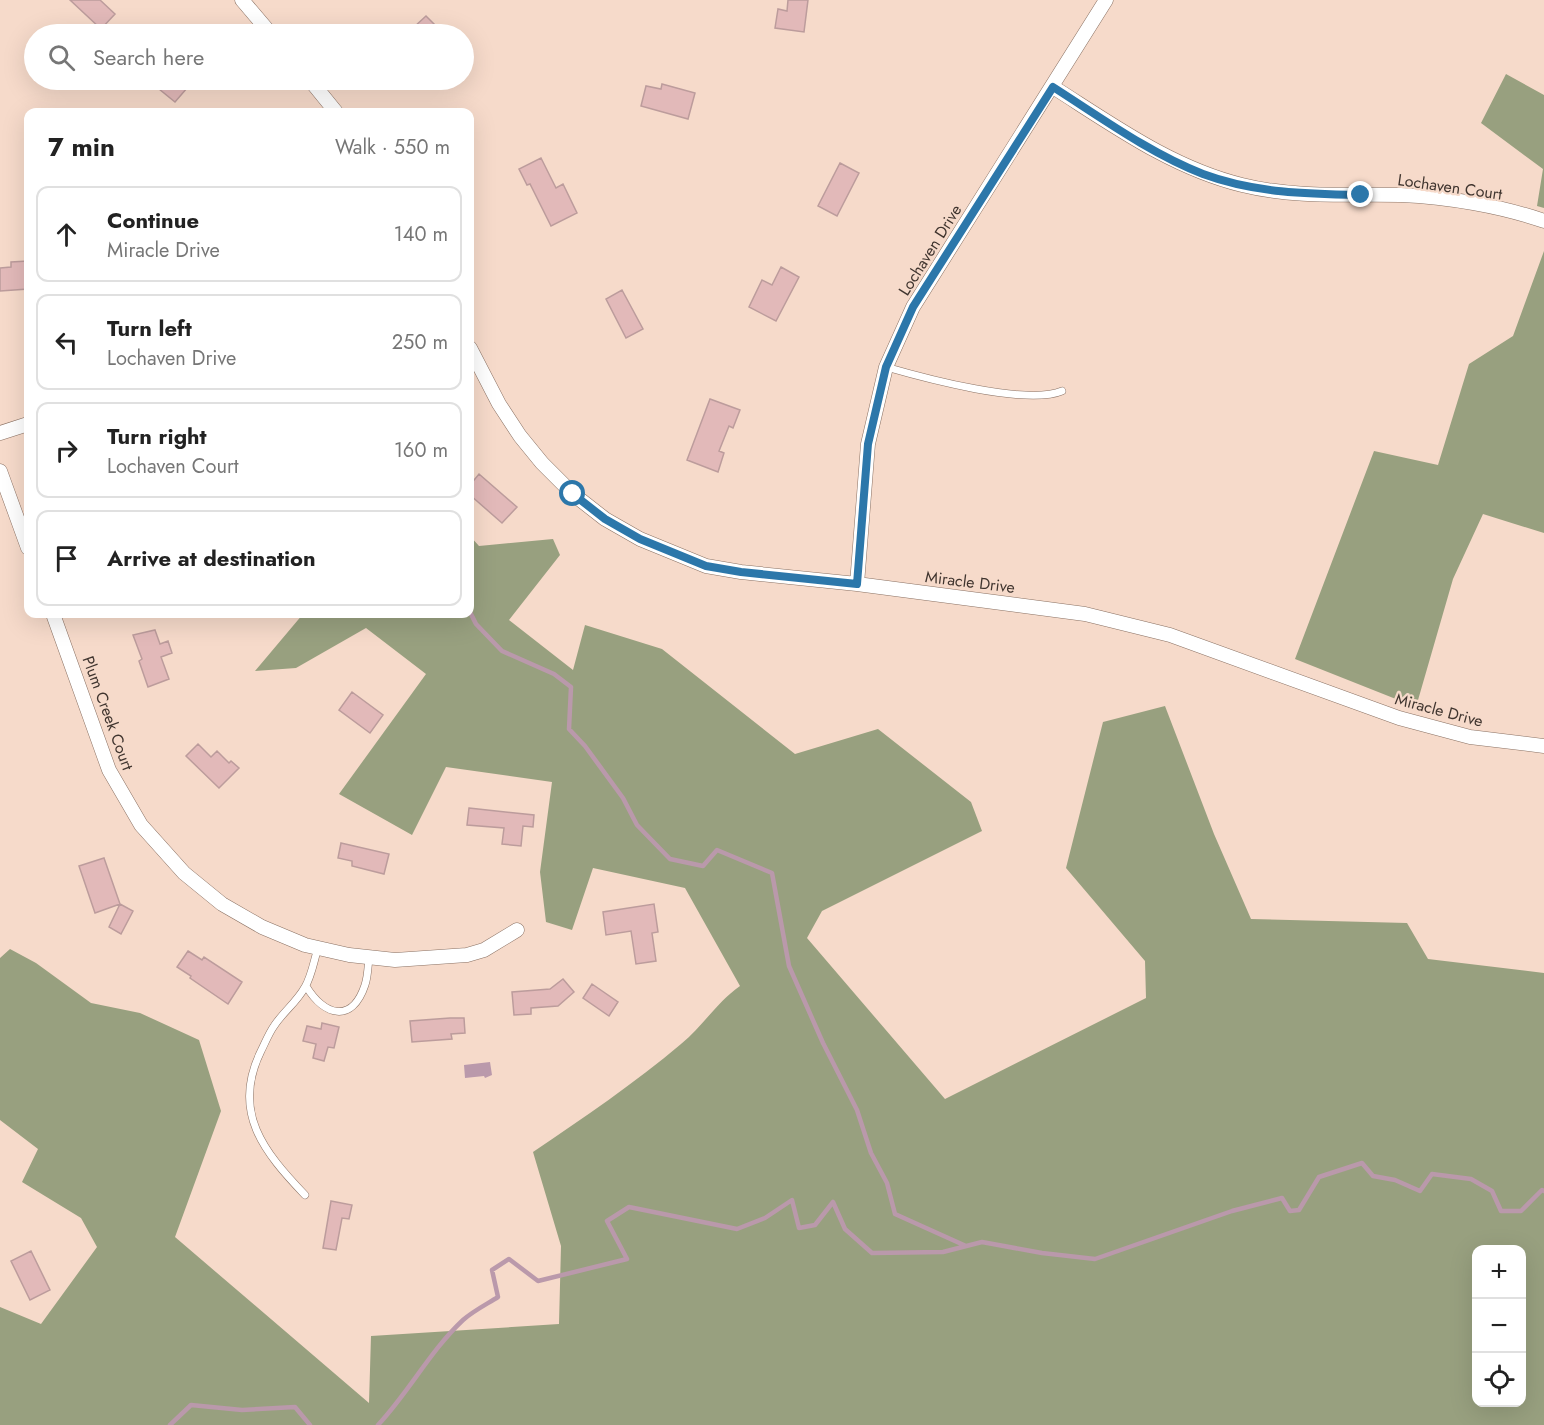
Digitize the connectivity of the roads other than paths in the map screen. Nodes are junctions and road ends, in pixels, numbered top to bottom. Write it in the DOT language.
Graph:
graph roads {
  1 [pos="242,0"];
  2 [pos="1106,0"];
  3 [pos="263,24"];
  4 [pos="1053,87"];
  5 [pos="318,90"];
  6 [pos="333,108"];
  7 [pos="1544,221"];
  8 [pos="474,356"];
  9 [pos="886,367"];
  10 [pos="1062,391"];
  11 [pos="24,425"];
  12 [pos="0,433"];
  13 [pos="0,471"];
  14 [pos="24,537"];
  15 [pos="857,584"];
  16 [pos="54,618"];
  17 [pos="1544,746"];
  18 [pos="517,930"];
  19 [pos="318,948"];
  20 [pos="369,957"];
  21 [pos="306,986"];
  22 [pos="305,1195"];
  1 -- 3 [label="street"];
  2 -- 4 [label="street, Lochaven Drive"];
  4 -- 7 [label="street, Lochaven Court"];
  4 -- 9 [label="street, Lochaven Drive"];
  5 -- 6 [label="street"];
  8 -- 15 [label="street, Miracle Drive"];
  9 -- 10 [label="lane"];
  9 -- 15 [label="street, Lochaven Drive"];
  11 -- 12 [label="street"];
  13 -- 14 [label="street"];
  15 -- 17 [label="street, Miracle Drive"];
  16 -- 19 [label="street, Plum Creek Court"];
  18 -- 20 [label="street, Plum Creek Court"];
  19 -- 20 [label="street, Plum Creek Court"];
  19 -- 21 [label="lane"];
  20 -- 21 [label="lane"];
  21 -- 22 [label="lane"];
}
